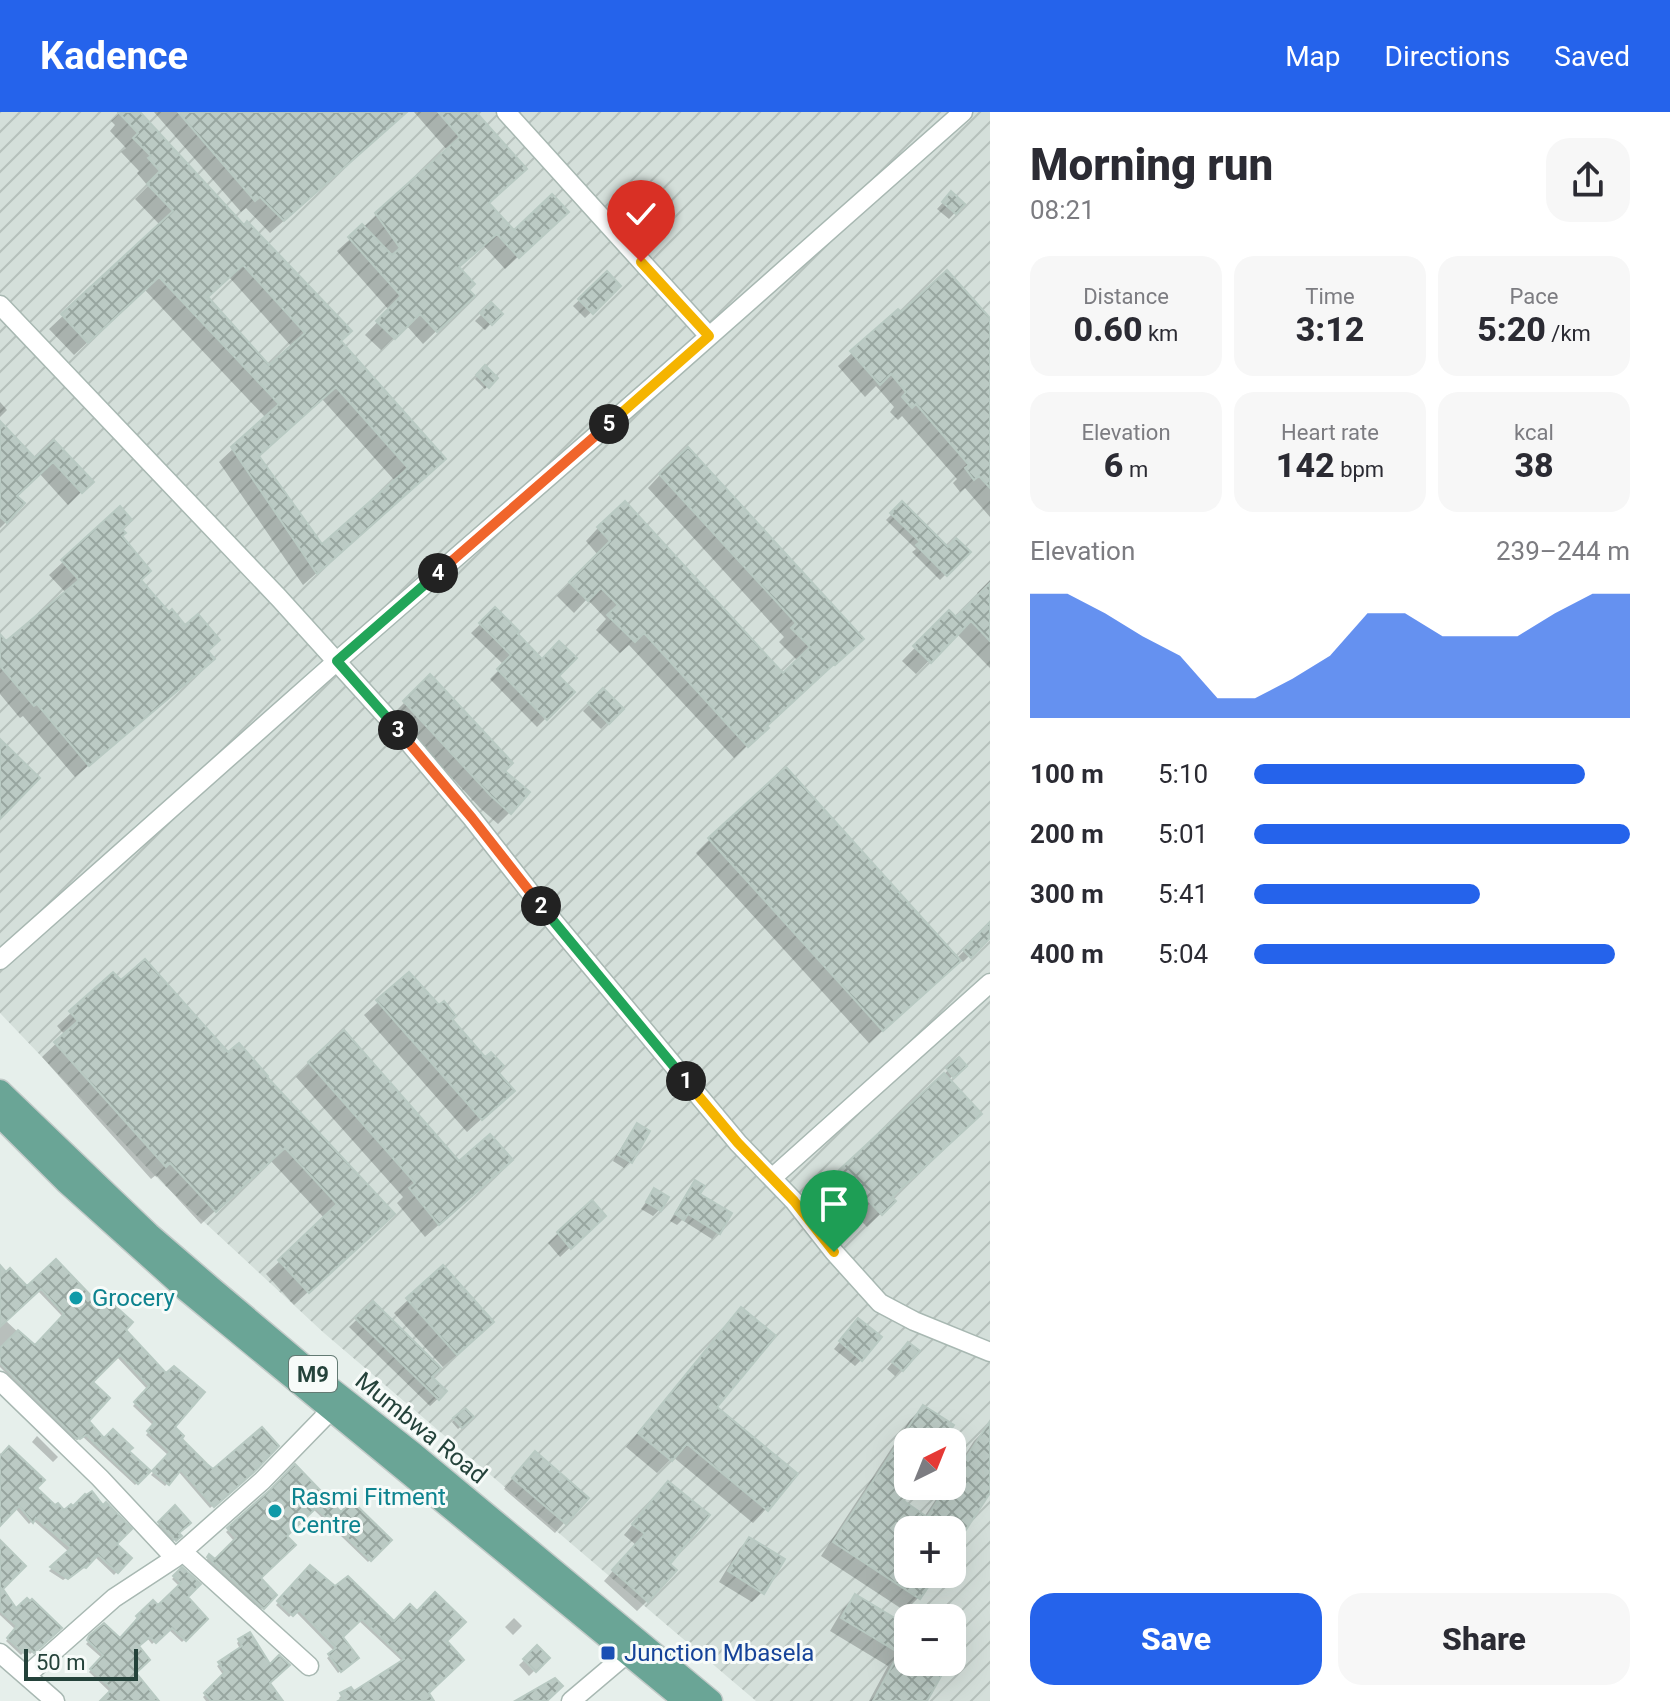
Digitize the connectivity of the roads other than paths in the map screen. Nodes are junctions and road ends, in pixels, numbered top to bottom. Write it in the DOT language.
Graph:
graph roads {
  1 [pos="506,112"];
  2 [pos="963,112"];
  3 [pos="0,305"];
  4 [pos="709,336"];
  5 [pos="337,661"];
  6 [pos="0,960"];
  7 [pos="990,983"];
  8 [pos="0,1091"];
  9 [pos="0,1116"];
  10 [pos="772,1178"];
  11 [pos="990,1352"];
  12 [pos="0,1381"];
  13 [pos="332,1409"];
  14 [pos="179,1555"];
  15 [pos="634,1647"];
  16 [pos="0,1653"];
  17 [pos="309,1666"];
  18 [pos="27,1675"];
  19 [pos="55,1701"];
  20 [pos="571,1701"];
  21 [pos="685,1701"];
  22 [pos="711,1701"];
  1 -- 4 [label="street"];
  2 -- 4 [label="street"];
  3 -- 5 [label="street"];
  4 -- 5 [label="street"];
  5 -- 6 [label="street"];
  5 -- 10 [label="street"];
  7 -- 10 [label="street"];
  8 -- 15 [label="main road, Mumbwa Road / M9"];
  9 -- 13 [label="main road, Mumbwa Road / M9"];
  10 -- 11 [label="street"];
  12 -- 14 [label="street"];
  13 -- 14 [label="street"];
  13 -- 15 [label="main road, Mumbwa Road / M9"];
  14 -- 17 [label="street"];
  14 -- 18 [label="street"];
  15 -- 20 [label="street"];
  15 -- 21 [label="main road, Mumbwa Road / M9"];
  15 -- 22 [label="main road, Mumbwa Road / M9"];
  16 -- 18 [label="street"];
  18 -- 19 [label="street"];
}
